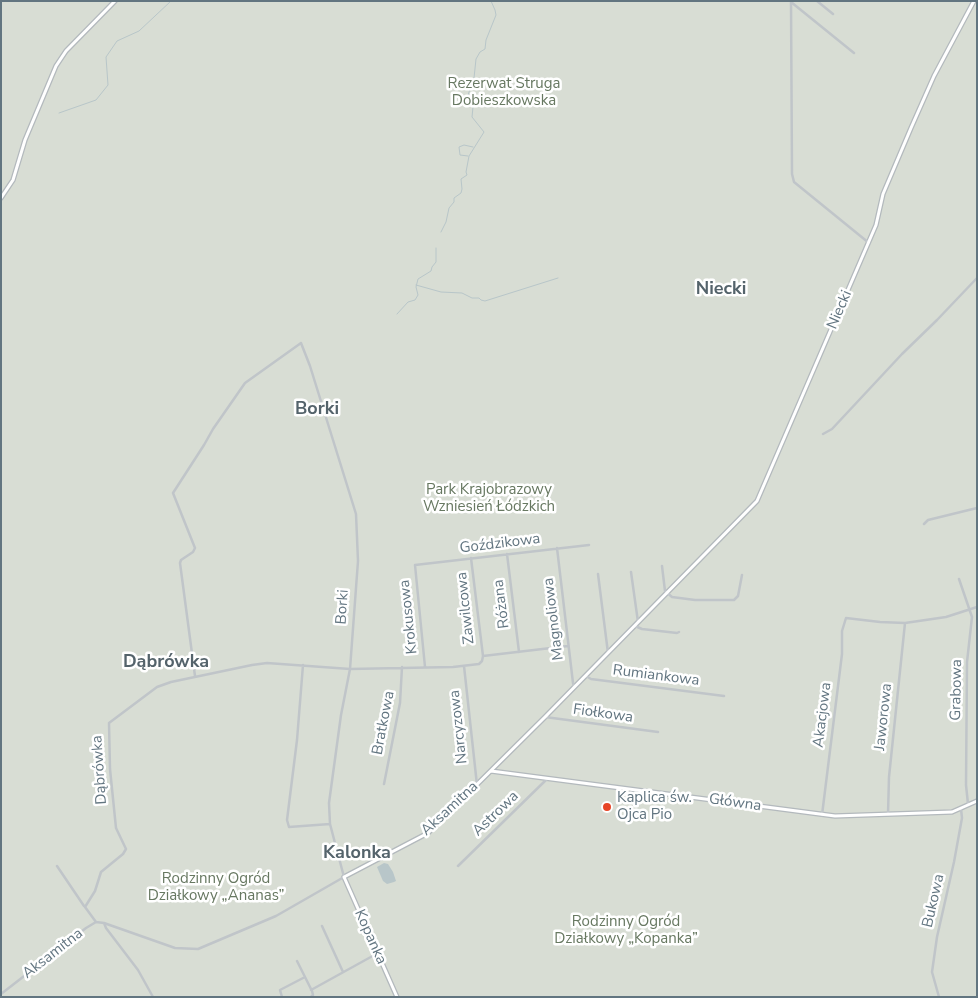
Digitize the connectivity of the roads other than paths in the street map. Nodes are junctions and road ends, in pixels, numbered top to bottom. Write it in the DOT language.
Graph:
graph roads {
  1 [pos="115,1"];
  2 [pos="817,1"];
  3 [pos="974,1"];
  4 [pos="791,2"];
  5 [pos="833,14"];
  6 [pos="854,53"];
  7 [pos="1,198"];
  8 [pos="868,243"];
  9 [pos="977,278"];
  10 [pos="823,434"];
  11 [pos="977,508"];
  12 [pos="924,524"];
  13 [pos="589,545"];
  14 [pos="556,548"];
  15 [pos="507,554"];
  16 [pos="472,558"];
  17 [pos="414,565"];
  18 [pos="662,566"];
  19 [pos="631,572"];
  20 [pos="598,574"];
  21 [pos="742,576"];
  22 [pos="959,579"];
  23 [pos="667,594"];
  24 [pos="977,607"];
  25 [pos="970,609"];
  26 [pos="638,623"];
  27 [pos="905,623"];
  28 [pos="635,626"];
  29 [pos="679,632"];
  30 [pos="568,646"];
  31 [pos="519,652"];
  32 [pos="608,653"];
  33 [pos="483,656"];
  34 [pos="304,665"];
  35 [pos="464,666"];
  36 [pos="402,667"];
  37 [pos="425,667"];
  38 [pos="350,669"];
  39 [pos="195,676"];
  40 [pos="586,676"];
  41 [pos="574,687"];
  42 [pos="724,696"];
  43 [pos="545,718"];
  44 [pos="658,732"];
  45 [pos="491,771"];
  46 [pos="548,777"];
  47 [pos="384,784"];
  48 [pos="477,785"];
  49 [pos="977,800"];
  50 [pos="968,804"];
  51 [pos="961,809"];
  52 [pos="888,814"];
  53 [pos="822,815"];
  54 [pos="330,824"];
  55 [pos="57,866"];
  56 [pos="458,866"];
  57 [pos="344,877"];
  58 [pos="85,907"];
  59 [pos="96,922"];
  60 [pos="104,923"];
  61 [pos="322,926"];
  62 [pos="378,953"];
  63 [pos="297,961"];
  64 [pos="343,972"];
  65 [pos="305,977"];
  66 [pos="311,990"];
  67 [pos="1,994"];
  68 [pos="153,997"];
  69 [pos="282,997"];
  70 [pos="311,997"];
  71 [pos="397,997"];
  72 [pos="939,997"];
  1 -- 7 [label="street"];
  2 -- 5 [label="street"];
  3 -- 8 [label="street, Niecki"];
  4 -- 6 [label="street"];
  4 -- 8 [label="street"];
  8 -- 23 [label="street, Niecki"];
  9 -- 10 [label="street"];
  11 -- 12 [label="street"];
  13 -- 14 [label="street, Goździkowa"];
  14 -- 15 [label="street, Goździkowa"];
  14 -- 30 [label="street, Magnoliowa"];
  15 -- 16 [label="street, Goździkowa"];
  15 -- 31 [label="street, Różana"];
  16 -- 17 [label="street, Goździkowa"];
  16 -- 33 [label="street, Zawilcowa"];
  17 -- 37 [label="street, Krokusowa"];
  18 -- 23 [label="street"];
  19 -- 26 [label="street"];
  20 -- 32 [label="street"];
  21 -- 23 [label="street"];
  22 -- 25 [label="street, Grabowa"];
  23 -- 26 [label="street, Aksamitna"];
  24 -- 25 [label="street"];
  25 -- 27 [label="street"];
  25 -- 50 [label="street, Grabowa"];
  26 -- 28 [label="street, Aksamitna"];
  27 -- 52 [label="street, Jaworowa"];
  27 -- 53 [label="street, Akacjowa"];
  28 -- 29 [label="street"];
  28 -- 32 [label="street, Aksamitna"];
  30 -- 31 [label="street"];
  30 -- 41 [label="street, Magnoliowa"];
  31 -- 33 [label="street"];
  32 -- 40 [label="street, Aksamitna"];
  33 -- 35 [label="street"];
  34 -- 38 [label="street, Dąbrówka"];
  34 -- 39 [label="street, Dąbrówka"];
  34 -- 54 [label="street"];
  35 -- 37 [label="street, Dąbrówka"];
  35 -- 48 [label="street, Narcyzowa"];
  36 -- 37 [label="street, Dąbrówka"];
  36 -- 38 [label="street, Dąbrówka"];
  36 -- 47 [label="street, Bratkowa"];
  38 -- 39 [label="street, Borki"];
  38 -- 54 [label="street, Borki"];
  39 -- 58 [label="street, Dąbrówka"];
  40 -- 41 [label="street, Aksamitna"];
  40 -- 42 [label="street, Rumiankowa"];
  41 -- 43 [label="street, Aksamitna"];
  43 -- 44 [label="street, Fiołkowa"];
  43 -- 45 [label="street, Aksamitna"];
  45 -- 46 [label="street, Główna"];
  45 -- 48 [label="street, Aksamitna"];
  46 -- 53 [label="street, Główna"];
  46 -- 56 [label="street, Astrowa"];
  48 -- 57 [label="street, Aksamitna"];
  49 -- 50 [label="street, Główna"];
  50 -- 51 [label="street, Główna"];
  51 -- 52 [label="street, Główna"];
  51 -- 72 [label="street, Bukowa"];
  52 -- 53 [label="street, Główna"];
  54 -- 57 [label="street, Borki"];
  55 -- 58 [label="street"];
  57 -- 60 [label="street, Aksamitna"];
  57 -- 62 [label="street, Kopanka"];
  58 -- 59 [label="street"];
  59 -- 60 [label="street, Aksamitna"];
  59 -- 67 [label="street, Aksamitna"];
  60 -- 68 [label="street"];
  61 -- 64 [label="street"];
  62 -- 64 [label="street"];
  62 -- 71 [label="street, Kopanka"];
  63 -- 65 [label="street"];
  64 -- 66 [label="street"];
  65 -- 66 [label="street"];
  65 -- 69 [label="street"];
  66 -- 70 [label="street"];
}
